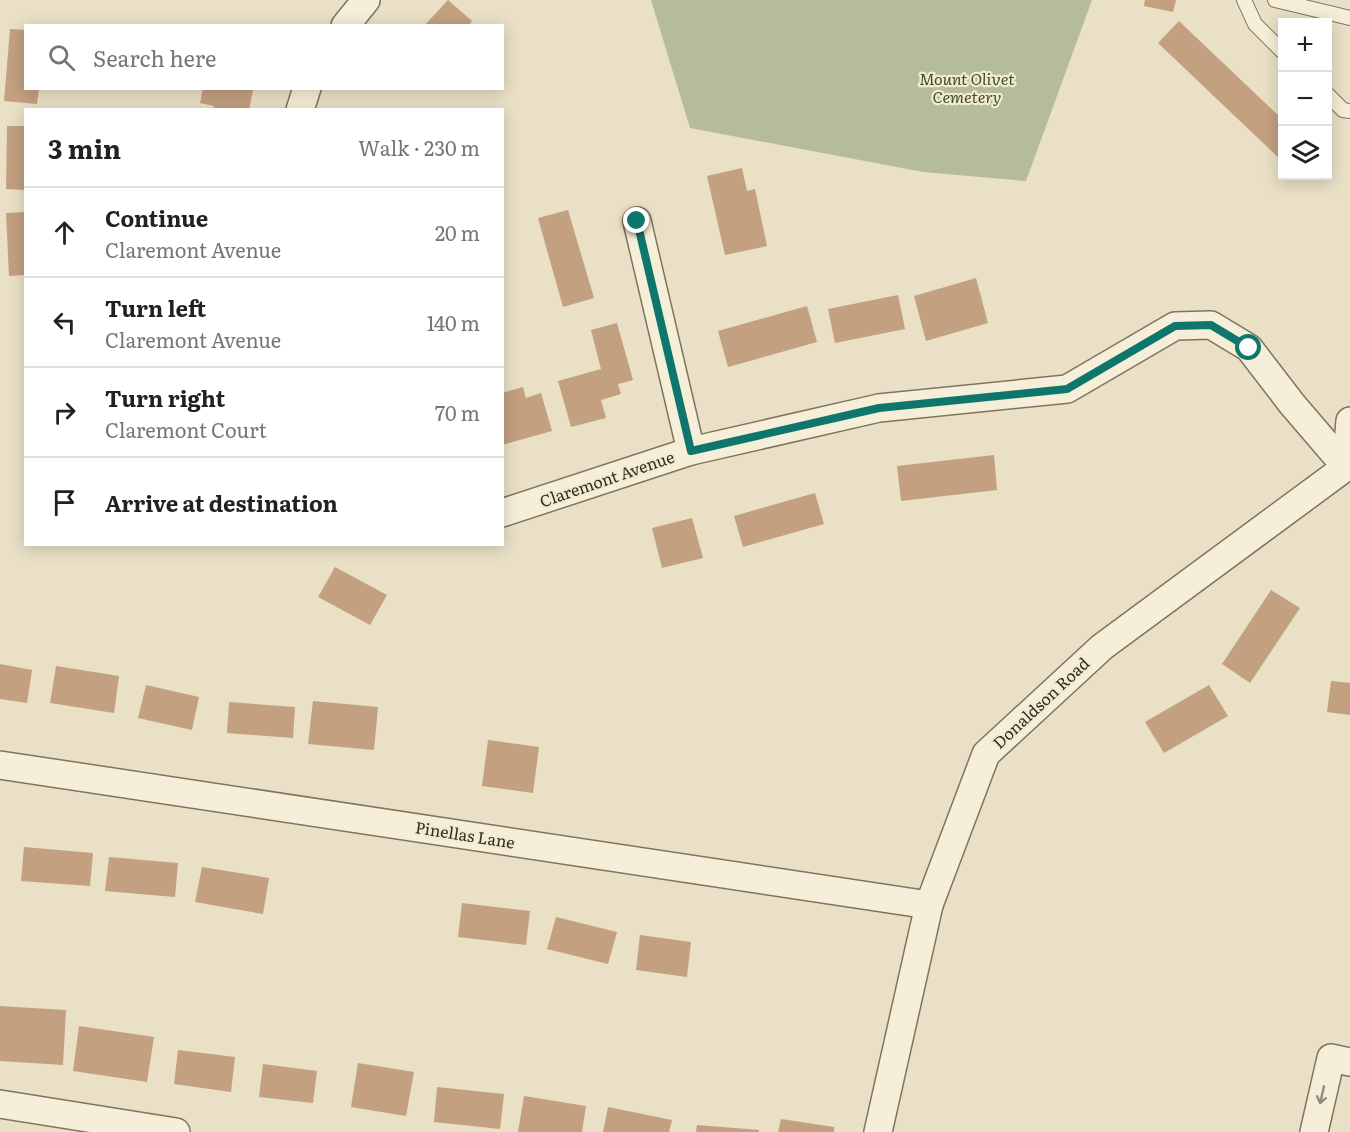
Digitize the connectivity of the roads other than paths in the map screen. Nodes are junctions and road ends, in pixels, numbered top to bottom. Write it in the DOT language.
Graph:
graph roads {
  1 [pos="366,0"];
  2 [pos="1244,0"];
  3 [pos="1275,0"];
  4 [pos="1350,18"];
  5 [pos="347,24"];
  6 [pos="1278,47"];
  7 [pos="306,90"];
  8 [pos="1332,99"];
  9 [pos="301,108"];
  10 [pos="1350,111"];
  11 [pos="637,221"];
  12 [pos="1350,422"];
  13 [pos="691,451"];
  14 [pos="1348,466"];
  15 [pos="504,512"];
  16 [pos="0,765"];
  17 [pos="929,904"];
  18 [pos="1341,1060"];
  19 [pos="0,1104"];
  20 [pos="176,1132"];
  21 [pos="878,1132"];
  22 [pos="1314,1132"];
  1 -- 5 [label="street"];
  2 -- 6 [label="lane"];
  3 -- 4 [label="lane"];
  7 -- 9 [label="street"];
  8 -- 10 [label="lane"];
  11 -- 13 [label="street"];
  12 -- 14 [label="street"];
  13 -- 14 [label="street, Claremont Avenue"];
  13 -- 15 [label="street, Claremont Avenue"];
  14 -- 17 [label="street, Donaldson Road"];
  16 -- 17 [label="street, Pinellas Lane"];
  17 -- 21 [label="street, Donaldson Road"];
  18 -- 22 [label="street, one-way"];
  19 -- 20 [label="street"];
}
